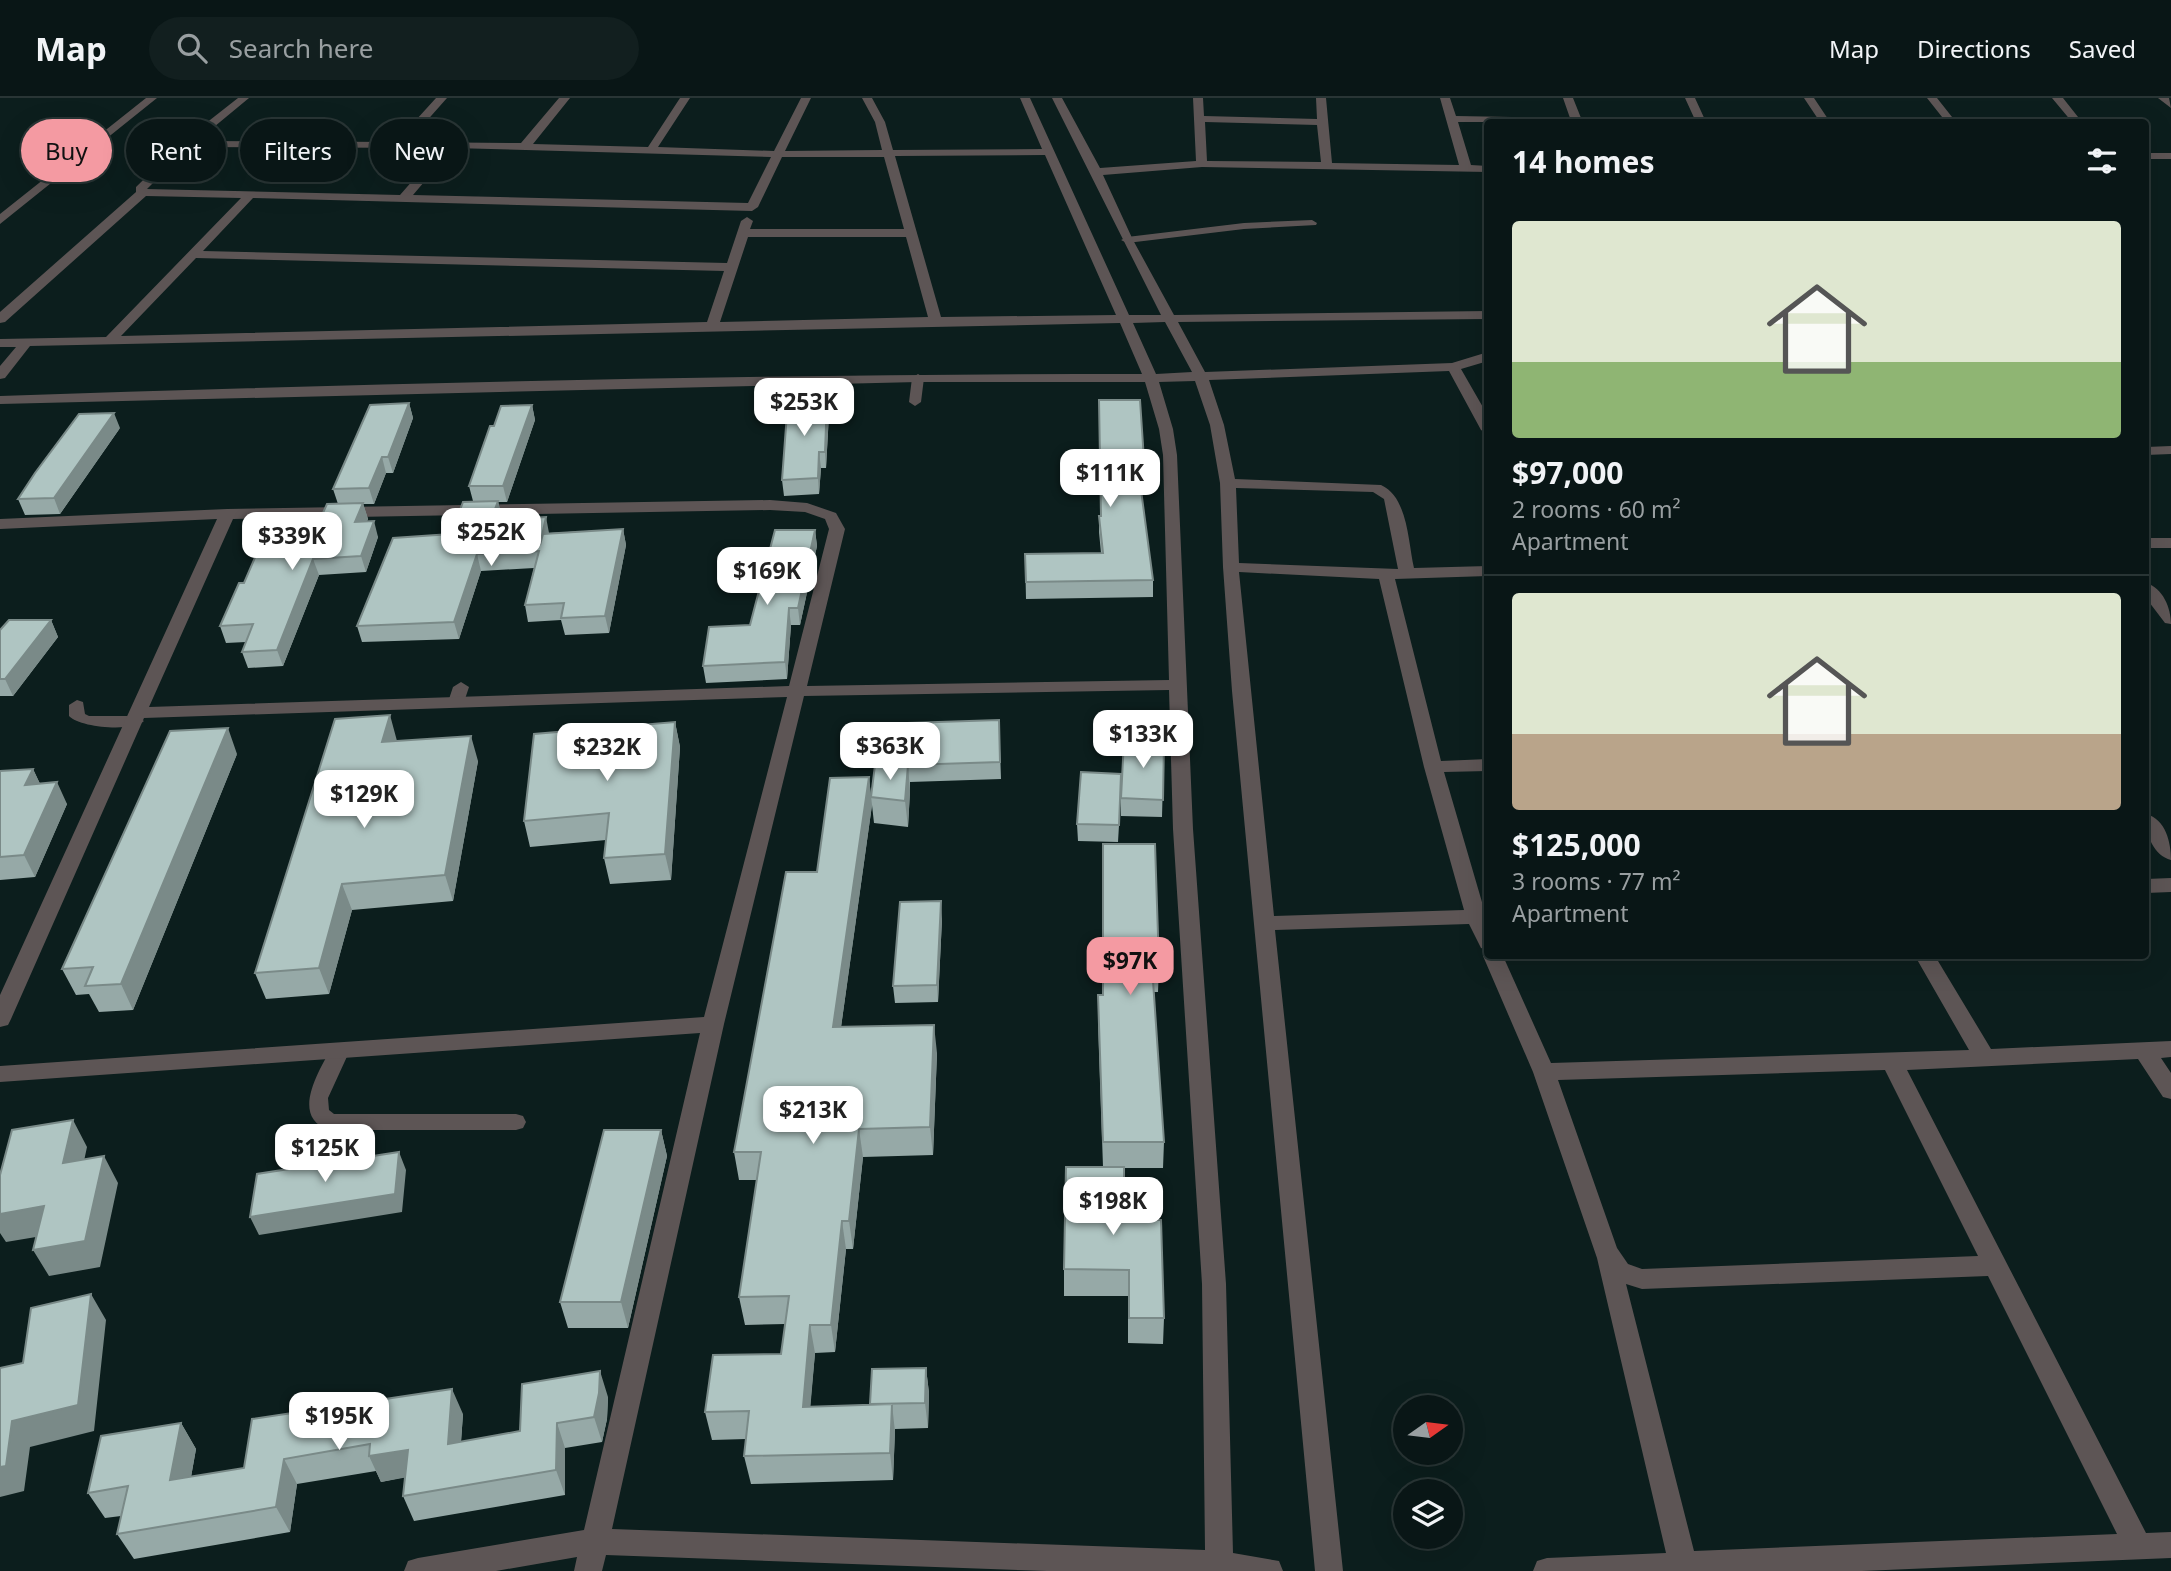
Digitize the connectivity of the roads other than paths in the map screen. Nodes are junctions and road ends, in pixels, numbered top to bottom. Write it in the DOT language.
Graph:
graph roads {
  1 [pos="152,98"];
  2 [pos="244,98"];
  3 [pos="430,98"];
  4 [pos="442,98"];
  5 [pos="565,98"];
  6 [pos="685,98"];
  7 [pos="806,98"];
  8 [pos="867,98"];
  9 [pos="1026,98"];
  10 [pos="1057,98"];
  11 [pos="1198,98"];
  12 [pos="1321,98"];
  13 [pos="1446,98"];
  14 [pos="1568,98"];
  15 [pos="1690,98"];
  16 [pos="1810,98"];
  17 [pos="1932,98"];
  18 [pos="2057,98"];
  19 [pos="218,119"];
  20 [pos="423,119"];
  21 [pos="1199,119"];
  22 [pos="1453,119"];
  23 [pos="1576,119"];
  24 [pos="1700,119"];
  25 [pos="1823,119"];
  26 [pos="1949,119"];
  27 [pos="2074,119"];
  28 [pos="1484,120"];
  29 [pos="1322,122"];
  30 [pos="226,144"];
  31 [pos="370,145"];
  32 [pos="468,145"];
  33 [pos="524,147"];
  34 [pos="651,150"];
  35 [pos="888,152"];
  36 [pos="1050,152"];
  37 [pos="778,154"];
  38 [pos="2149,156"];
  39 [pos="2171,156"];
  40 [pos="1202,164"];
  41 [pos="1327,164"];
  42 [pos="1466,168"];
  43 [pos="1484,169"];
  44 [pos="1096,172"];
  45 [pos="147,182"];
  46 [pos="418,182"];
  47 [pos="143,192"];
  48 [pos="251,194"];
  49 [pos="403,199"];
  50 [pos="752,207"];
  51 [pos="0,219"];
  52 [pos="1312,223"];
  53 [pos="743,233"];
  54 [pos="911,233"];
  55 [pos="1127,240"];
  56 [pos="194,254"];
  57 [pos="731,267"];
  58 [pos="1484,315"];
  59 [pos="1168,317"];
  60 [pos="1124,318"];
  61 [pos="0,319"];
  62 [pos="936,321"];
  63 [pos="712,326"];
  64 [pos="110,340"];
  65 [pos="0,343"];
  66 [pos="26,343"];
  67 [pos="1484,357"];
  68 [pos="1453,367"];
  69 [pos="0,375"];
  70 [pos="1201,377"];
  71 [pos="918,378"];
  72 [pos="1151,378"];
  73 [pos="0,400"];
  74 [pos="915,401"];
  75 [pos="1484,423"];
  76 [pos="2171,450"];
  77 [pos="2149,451"];
  78 [pos="1228,483"];
  79 [pos="227,514"];
  80 [pos="0,524"];
  81 [pos="2149,543"];
  82 [pos="2171,543"];
  83 [pos="1231,567"];
  84 [pos="1484,571"];
  85 [pos="1407,574"];
  86 [pos="1386,575"];
  87 [pos="2149,592"];
  88 [pos="2171,619"];
  89 [pos="1177,685"];
  90 [pos="798,691"];
  91 [pos="77,705"];
  92 [pos="137,717"];
  93 [pos="1484,765"];
  94 [pos="1433,767"];
  95 [pos="2149,824"];
  96 [pos="2171,854"];
  97 [pos="2171,885"];
  98 [pos="2149,886"];
  99 [pos="1482,916"];
  100 [pos="1263,923"];
  101 [pos="1494,959"];
  102 [pos="1927,959"];
  103 [pos="0,1019"];
  104 [pos="713,1024"];
  105 [pos="2171,1049"];
  106 [pos="340,1050"];
  107 [pos="2144,1050"];
  108 [pos="1985,1058"];
  109 [pos="1892,1062"];
  110 [pos="1544,1072"];
  111 [pos="0,1074"];
  112 [pos="2171,1091"];
  113 [pos="516,1122"];
  114 [pos="1606,1252"];
  115 [pos="1995,1266"];
  116 [pos="594,1541"];
  117 [pos="2171,1545"];
  118 [pos="2138,1546"];
  119 [pos="2011,1562"];
  120 [pos="1218,1567"];
  121 [pos="1684,1568"];
  122 [pos="418,1571"];
  123 [pos="588,1571"];
  124 [pos="1269,1571"];
  125 [pos="1329,1571"];
  126 [pos="1547,1571"];
  1 -- 51 [label="street"];
  2 -- 19 [label="street"];
  3 -- 4 [label="street"];
  4 -- 20 [label="street"];
  5 -- 33 [label="street"];
  6 -- 34 [label="street"];
  7 -- 37 [label="street"];
  8 -- 35 [label="street"];
  9 -- 36 [label="street"];
  10 -- 44 [label="street"];
  11 -- 21 [label="street"];
  12 -- 29 [label="street"];
  13 -- 22 [label="street"];
  14 -- 23 [label="street"];
  15 -- 24 [label="street"];
  16 -- 25 [label="street"];
  17 -- 26 [label="street"];
  18 -- 27 [label="street"];
  21 -- 29 [label="street"];
  21 -- 40 [label="street"];
  22 -- 28 [label="street"];
  22 -- 42 [label="street"];
  29 -- 41 [label="street"];
  30 -- 31 [label="street"];
  32 -- 33 [label="street"];
  33 -- 34 [label="street"];
  34 -- 37 [label="street"];
  35 -- 36 [label="street"];
  35 -- 37 [label="street"];
  35 -- 54 [label="street"];
  36 -- 60 [label="street"];
  37 -- 50 [label="street"];
  38 -- 39 [label="street"];
  40 -- 41 [label="street"];
  40 -- 44 [label="street"];
  41 -- 42 [label="street"];
  42 -- 43 [label="street"];
  44 -- 55 [label="street"];
  45 -- 47 [label="street"];
  46 -- 49 [label="street"];
  47 -- 48 [label="street"];
  47 -- 61 [label="street"];
  48 -- 49 [label="street"];
  48 -- 56 [label="street"];
  49 -- 50 [label="street"];
  50 -- 53 [label="street"];
  52 -- 55 [label="lane"];
  53 -- 54 [label="street"];
  53 -- 57 [label="street"];
  54 -- 62 [label="street"];
  55 -- 59 [label="street"];
  56 -- 57 [label="street"];
  56 -- 64 [label="street"];
  57 -- 63 [label="street"];
  58 -- 59 [label="street"];
  59 -- 60 [label="street"];
  59 -- 70 [label="street"];
  60 -- 62 [label="street"];
  60 -- 72 [label="street"];
  62 -- 63 [label="street"];
  63 -- 64 [label="street"];
  64 -- 66 [label="street"];
  65 -- 66 [label="street"];
  66 -- 69 [label="street"];
  67 -- 68 [label="street"];
  68 -- 70 [label="street"];
  68 -- 75 [label="street"];
  70 -- 72 [label="street"];
  70 -- 78 [label="street"];
  71 -- 72 [label="street"];
  71 -- 73 [label="street"];
  71 -- 74 [label="lane"];
  72 -- 89 [label="street"];
  76 -- 77 [label="street"];
  78 -- 83 [label="street"];
  78 -- 85 [label="street"];
  79 -- 80 [label="street"];
  79 -- 90 [label="street"];
  79 -- 92 [label="street"];
  81 -- 82 [label="street"];
  83 -- 86 [label="street"];
  83 -- 100 [label="street"];
  84 -- 85 [label="street"];
  85 -- 86 [label="street"];
  86 -- 94 [label="street"];
  87 -- 88 [label="street"];
  89 -- 90 [label="street"];
  89 -- 120 [label="street"];
  90 -- 92 [label="street"];
  90 -- 104 [label="street"];
  91 -- 92 [label="lane"];
  92 -- 103 [label="street"];
  93 -- 94 [label="street"];
  94 -- 99 [label="street"];
  95 -- 96 [label="street"];
  97 -- 98 [label="street"];
  99 -- 100 [label="street"];
  100 -- 125 [label="street"];
  101 -- 110 [label="street"];
  102 -- 108 [label="street"];
  104 -- 106 [label="street"];
  104 -- 116 [label="street"];
  105 -- 107 [label="street"];
  106 -- 111 [label="street"];
  106 -- 113 [label="lane"];
  107 -- 108 [label="street"];
  107 -- 112 [label="street"];
  108 -- 109 [label="street"];
  109 -- 110 [label="street"];
  109 -- 115 [label="street"];
  110 -- 114 [label="street"];
  114 -- 115 [label="street"];
  114 -- 121 [label="street"];
  115 -- 118 [label="street"];
  116 -- 120 [label="street"];
  116 -- 122 [label="street"];
  116 -- 123 [label="street"];
  117 -- 118 [label="street"];
  118 -- 119 [label="street"];
  119 -- 121 [label="street"];
  120 -- 124 [label="street"];
  121 -- 126 [label="street"];
}
